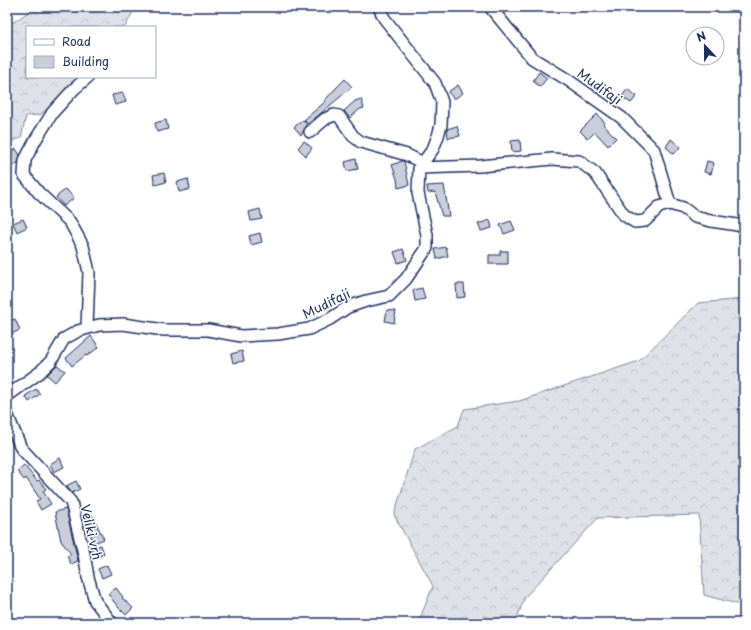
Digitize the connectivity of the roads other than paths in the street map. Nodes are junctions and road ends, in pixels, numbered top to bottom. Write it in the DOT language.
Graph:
graph roads {
  1 [pos="379,7"];
  2 [pos="490,7"];
  3 [pos="87,78"];
  4 [pos="310,132"];
  5 [pos="421,166"];
  6 [pos="670,204"];
  7 [pos="744,226"];
  8 [pos="87,328"];
  9 [pos="7,396"];
  10 [pos="7,414"];
  11 [pos="112,623"];
  1 -- 5 [label="street, Mudifaji"];
  2 -- 6 [label="street, Mudifaji"];
  3 -- 8 [label="street"];
  4 -- 5 [label="street"];
  5 -- 6 [label="street"];
  5 -- 8 [label="street, Mudifaji"];
  6 -- 7 [label="street"];
  8 -- 9 [label="street, Mudifaji"];
  10 -- 11 [label="street, Veliki vrh"];
}
